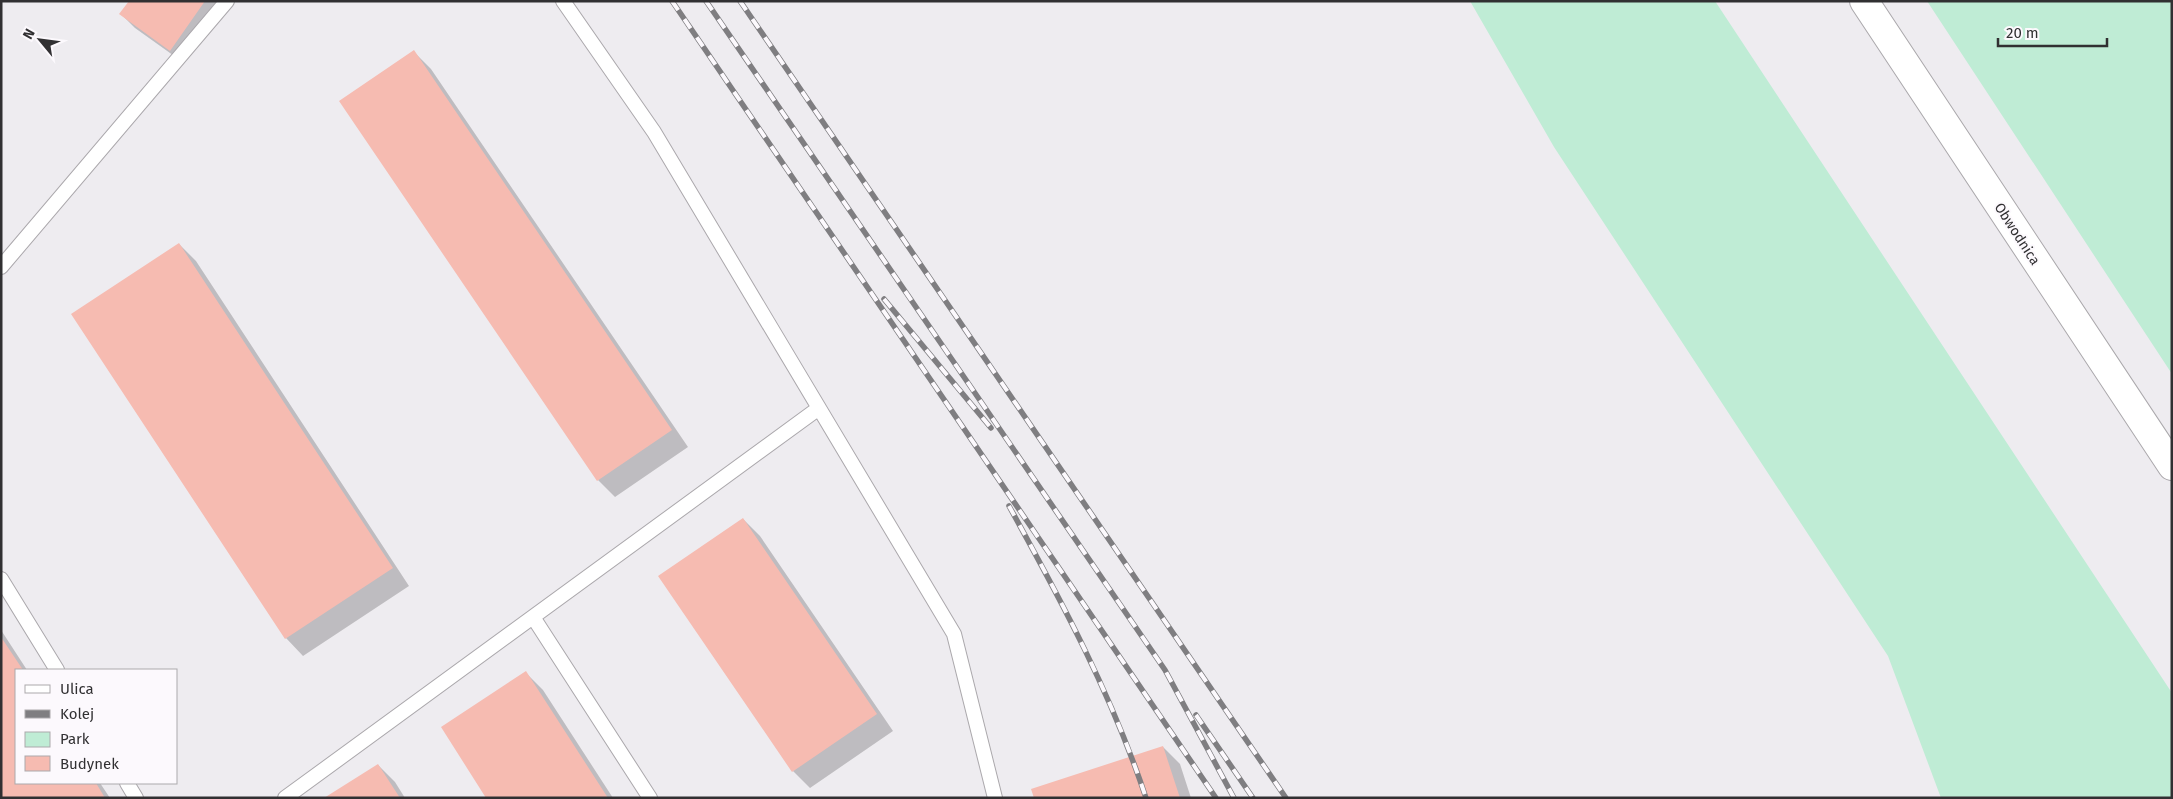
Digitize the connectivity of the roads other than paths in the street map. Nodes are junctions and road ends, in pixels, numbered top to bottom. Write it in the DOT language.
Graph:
graph roads {
  1 [pos="227,1"];
  2 [pos="563,1"];
  3 [pos="1864,1"];
  4 [pos="1,267"];
  5 [pos="819,408"];
  6 [pos="2172,466"];
  7 [pos="1,579"];
  8 [pos="533,617"];
  9 [pos="56,669"];
  10 [pos="128,784"];
  11 [pos="136,798"];
  12 [pos="285,798"];
  13 [pos="650,798"];
  14 [pos="996,798"];
  1 -- 4 [label="lane"];
  2 -- 5 [label="lane"];
  3 -- 6 [label="main road, Obwodnica"];
  5 -- 8 [label="lane"];
  5 -- 14 [label="lane"];
  7 -- 9 [label="lane"];
  8 -- 12 [label="lane"];
  8 -- 13 [label="lane"];
  10 -- 11 [label="lane"];
}
